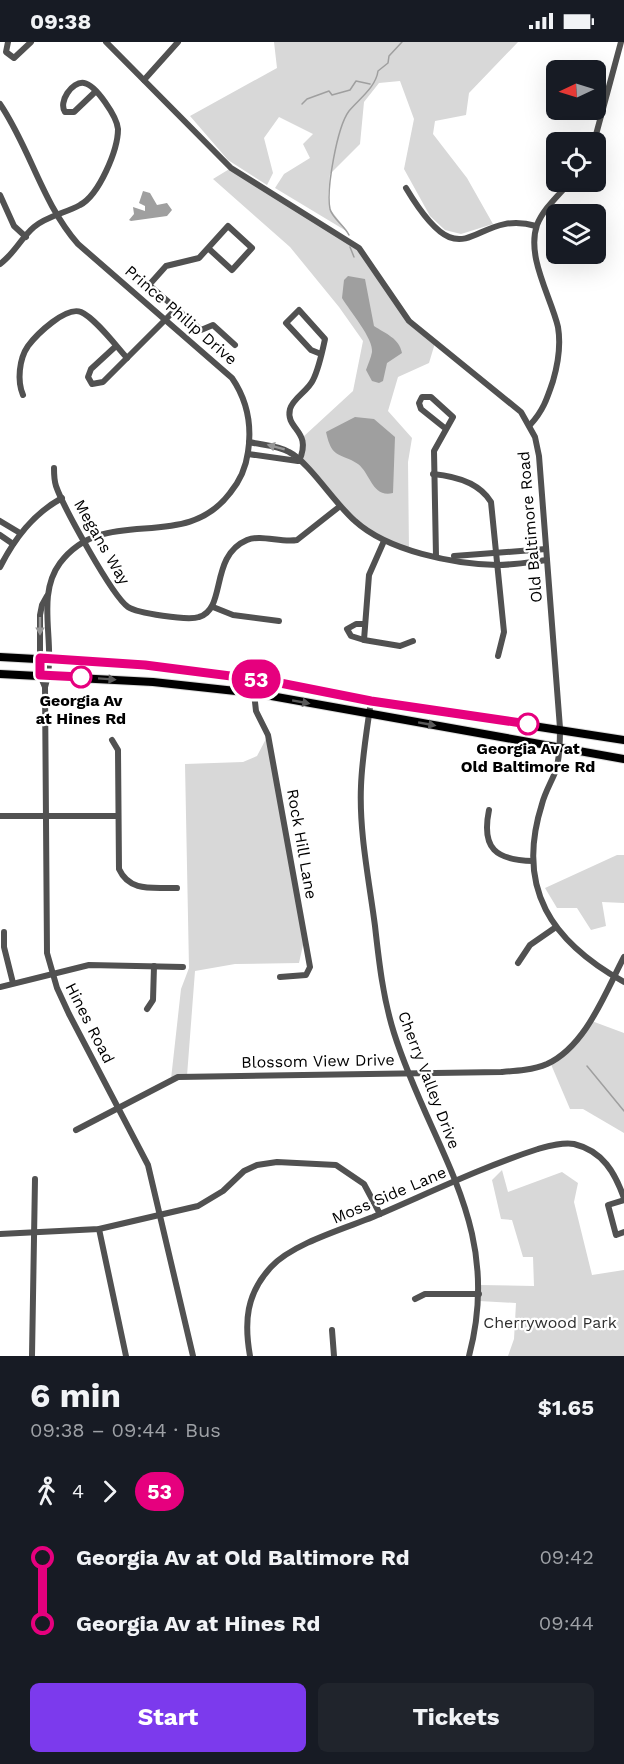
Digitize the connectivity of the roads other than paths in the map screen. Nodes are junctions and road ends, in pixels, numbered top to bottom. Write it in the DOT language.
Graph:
graph roads {
  1 [pos="8,42"];
  2 [pos="31,42"];
  3 [pos="106,42"];
  4 [pos="178,42"];
  5 [pos="621,42"];
  6 [pos="144,80"];
  7 [pos="95,92"];
  8 [pos="0,104"];
  9 [pos="597,132"];
  10 [pos="406,188"];
  11 [pos="561,192"];
  12 [pos="0,196"];
  13 [pos="57,215"];
  14 [pos="536,226"];
  15 [pos="26,237"];
  16 [pos="208,248"];
  17 [pos="0,264"];
  18 [pos="176,309"];
  19 [pos="167,320"];
  20 [pos="235,345"];
  21 [pos="116,346"];
  22 [pos="321,354"];
  23 [pos="127,358"];
  24 [pos="23,395"];
  25 [pos="530,425"];
  26 [pos="446,429"];
  27 [pos="249,442"];
  28 [pos="248,454"];
  29 [pos="299,461"];
  30 [pos="54,468"];
  31 [pos="433,474"];
  32 [pos="62,498"];
  33 [pos="339,507"];
  34 [pos="0,520"];
  35 [pos="20,533"];
  36 [pos="0,535"];
  37 [pos="86,541"];
  38 [pos="384,541"];
  39 [pos="13,544"];
  40 [pos="546,549"];
  41 [pos="497,553"];
  42 [pos="436,556"];
  43 [pos="447,557"];
  44 [pos="547,560"];
  45 [pos="498,565"];
  46 [pos="0,567"];
  47 [pos="48,595"];
  48 [pos="213,607"];
  49 [pos="279,621"];
  50 [pos="365,624"];
  51 [pos="364,640"];
  52 [pos="413,641"];
  53 [pos="498,656"];
  54 [pos="0,657"];
  55 [pos="40,658"];
  56 [pos="50,659"];
  57 [pos="0,674"];
  58 [pos="44,675"];
  59 [pos="254,693"];
  60 [pos="371,701"];
  61 [pos="369,714"];
  62 [pos="560,728"];
  63 [pos="112,740"];
  64 [pos="624,740"];
  65 [pos="559,748"];
  66 [pos="624,759"];
  67 [pos="489,810"];
  68 [pos="0,816"];
  69 [pos="45,816"];
  70 [pos="118,816"];
  71 [pos="533,861"];
  72 [pos="177,888"];
  73 [pos="556,927"];
  74 [pos="4,932"];
  75 [pos="624,957"];
  76 [pos="518,963"];
  77 [pos="154,966"];
  78 [pos="183,967"];
  79 [pos="51,972"];
  80 [pos="614,976"];
  81 [pos="280,977"];
  82 [pos="624,982"];
  83 [pos="13,983"];
  84 [pos="0,987"];
  85 [pos="147,1009"];
  86 [pos="409,1073"];
  87 [pos="118,1107"];
  88 [pos="76,1130"];
  89 [pos="34,1179"];
  90 [pos="455,1181"];
  91 [pos="624,1199"];
  92 [pos="160,1214"];
  93 [pos="381,1214"];
  94 [pos="99,1229"];
  95 [pos="624,1232"];
  96 [pos="33,1233"];
  97 [pos="0,1234"];
  98 [pos="479,1294"];
  99 [pos="415,1299"];
  100 [pos="332,1330"];
  101 [pos="32,1356"];
  102 [pos="126,1356"];
  103 [pos="193,1356"];
  104 [pos="250,1356"];
  105 [pos="334,1356"];
  106 [pos="469,1356"];
  1 -- 2 [label="street"];
  3 -- 6 [label="street, Old Baltimore Road"];
  4 -- 6 [label="street"];
  5 -- 9 [label="street"];
  6 -- 25 [label="street, Old Baltimore Road"];
  7 -- 7 [label="street"];
  7 -- 13 [label="street"];
  8 -- 13 [label="street, Prince Philip Drive"];
  10 -- 14 [label="street"];
  11 -- 14 [label="street"];
  12 -- 15 [label="street"];
  13 -- 15 [label="street"];
  13 -- 19 [label="street, Prince Philip Drive"];
  14 -- 25 [label="street"];
  15 -- 17 [label="street"];
  16 -- 16 [label="street"];
  16 -- 18 [label="street"];
  18 -- 19 [label="street"];
  18 -- 20 [label="street"];
  19 -- 23 [label="street"];
  19 -- 27 [label="street, Prince Philip Drive"];
  21 -- 23 [label="street"];
  21 -- 23 [label="street"];
  21 -- 24 [label="street"];
  22 -- 22 [label="street"];
  22 -- 29 [label="street"];
  25 -- 40 [label="street, Old Baltimore Road"];
  26 -- 26 [label="street"];
  26 -- 31 [label="street"];
  27 -- 28 [label="street, Prince Philip Drive"];
  29 -- 27 [label="street, one-way"];
  28 -- 29 [label="street"];
  28 -- 37 [label="street, Prince Philip Drive"];
  29 -- 33 [label="street"];
  30 -- 32 [label="street, Megans Way"];
  31 -- 41 [label="street"];
  31 -- 42 [label="street"];
  32 -- 35 [label="street"];
  32 -- 37 [label="street, Megans Way"];
  33 -- 38 [label="street"];
  33 -- 48 [label="street"];
  34 -- 35 [label="street"];
  35 -- 39 [label="street"];
  36 -- 39 [label="street"];
  37 -- 47 [label="street, Prince Philip Drive"];
  37 -- 48 [label="street, Megans Way"];
  38 -- 42 [label="street"];
  38 -- 50 [label="street"];
  39 -- 46 [label="street"];
  40 -- 41 [label="street"];
  40 -- 44 [label="street, Old Baltimore Road"];
  41 -- 43 [label="street"];
  41 -- 45 [label="street"];
  42 -- 43 [label="street"];
  43 -- 45 [label="street"];
  44 -- 45 [label="street"];
  44 -- 62 [label="street, Old Baltimore Road"];
  45 -- 53 [label="street"];
  47 -- 55 [label="street, Prince Philip Drive, one-way"];
  47 -- 56 [label="street, Prince Philip Drive"];
  48 -- 49 [label="street"];
  50 -- 51 [label="street"];
  50 -- 51 [label="street"];
  51 -- 52 [label="street"];
  54 -- 55 [label="main road"];
  55 -- 56 [label="main road"];
  55 -- 58 [label="street, Prince Philip Drive"];
  56 -- 58 [label="street, Prince Philip Drive"];
  56 -- 60 [label="main road"];
  57 -- 58 [label="main road"];
  58 -- 59 [label="main road, one-way"];
  58 -- 69 [label="street, Hines Road"];
  59 -- 61 [label="main road, one-way"];
  59 -- 81 [label="street, Rock Hill Lane"];
  60 -- 61 [label="street, Cherry Valley Drive"];
  60 -- 62 [label="main road"];
  61 -- 65 [label="main road, one-way"];
  61 -- 86 [label="street, Cherry Valley Drive"];
  62 -- 64 [label="main road"];
  62 -- 65 [label="street, Old Baltimore Road"];
  63 -- 70 [label="street"];
  65 -- 66 [label="main road"];
  65 -- 71 [label="street, Old Baltimore Road"];
  67 -- 71 [label="street"];
  68 -- 69 [label="street"];
  69 -- 70 [label="street"];
  69 -- 79 [label="street, Hines Road"];
  70 -- 72 [label="street"];
  71 -- 73 [label="street, Old Baltimore Road"];
  73 -- 76 [label="street"];
  73 -- 80 [label="street, Old Baltimore Road"];
  74 -- 83 [label="street"];
  75 -- 80 [label="street, Blossom View Drive"];
  77 -- 78 [label="street"];
  77 -- 79 [label="street"];
  77 -- 85 [label="street"];
  79 -- 83 [label="street"];
  79 -- 87 [label="street, Hines Road"];
  80 -- 82 [label="street, Old Baltimore Road"];
  80 -- 86 [label="street, Blossom View Drive"];
  83 -- 84 [label="street"];
  86 -- 87 [label="street, Blossom View Drive"];
  86 -- 90 [label="street, Cherry Valley Drive"];
  87 -- 88 [label="street, Blossom View Drive"];
  87 -- 92 [label="street, Hines Road"];
  89 -- 96 [label="street"];
  90 -- 91 [label="street, Moss Side Lane"];
  90 -- 93 [label="street, Moss Side Lane"];
  90 -- 98 [label="street, Cherry Valley Drive"];
  91 -- 95 [label="street, Moss Side Lane"];
  92 -- 93 [label="street"];
  92 -- 94 [label="street"];
  92 -- 103 [label="street, Hines Road"];
  93 -- 104 [label="street, Moss Side Lane"];
  94 -- 96 [label="street"];
  94 -- 102 [label="street"];
  96 -- 97 [label="street"];
  96 -- 101 [label="street"];
  98 -- 99 [label="street"];
  98 -- 106 [label="street, Cherry Valley Drive"];
  100 -- 105 [label="street"];
}
